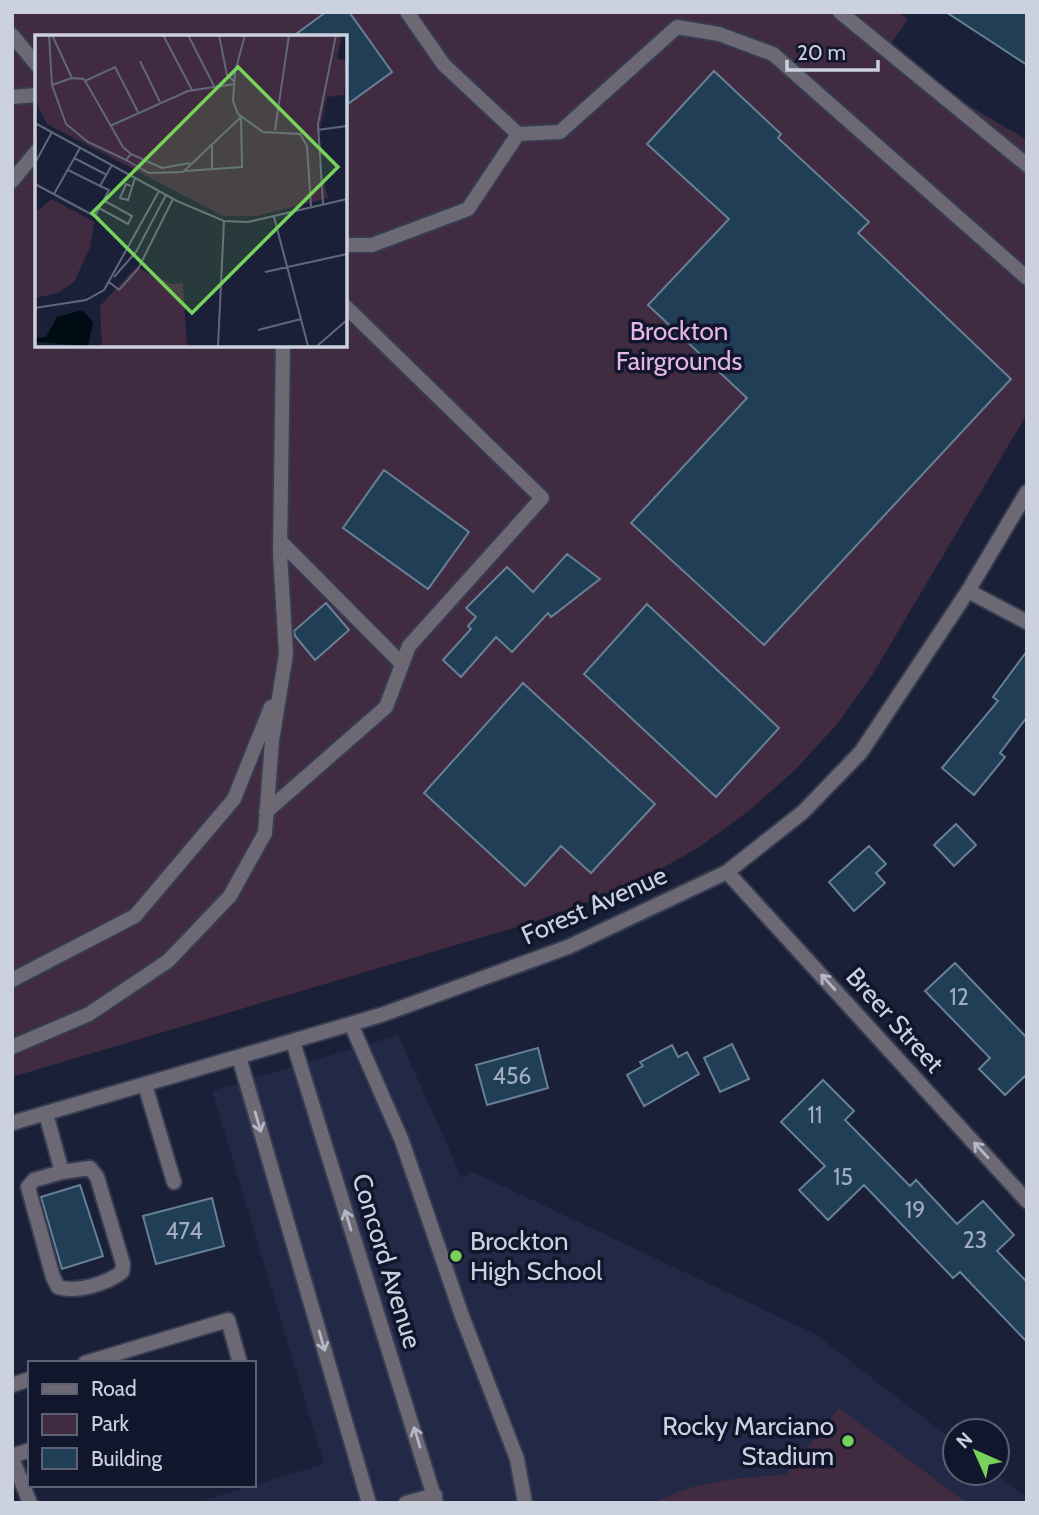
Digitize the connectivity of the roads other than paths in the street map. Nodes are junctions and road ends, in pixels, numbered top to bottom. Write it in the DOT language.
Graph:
graph roads {
  1 [pos="407,12"];
  2 [pos="841,12"];
  3 [pos="12,35"];
  4 [pos="35,63"];
  5 [pos="35,95"];
  6 [pos="12,97"];
  7 [pos="518,134"];
  8 [pos="35,153"];
  9 [pos="1027,165"];
  10 [pos="12,181"];
  11 [pos="346,245"];
  12 [pos="1027,278"];
  13 [pos="346,307"];
  14 [pos="283,346"];
  15 [pos="1027,492"];
  16 [pos="280,541"];
  17 [pos="968,591"];
  18 [pos="1027,622"];
  19 [pos="402,664"];
  20 [pos="282,682"];
  21 [pos="267,812"];
  22 [pos="727,872"];
  23 [pos="12,979"];
  24 [pos="351,1024"];
  25 [pos="293,1042"];
  26 [pos="12,1047"];
  27 [pos="239,1057"];
  28 [pos="145,1085"];
  29 [pos="46,1114"];
  30 [pos="12,1123"];
  31 [pos="62,1172"];
  32 [pos="174,1182"];
  33 [pos="1027,1201"];
  34 [pos="92,1361"];
  35 [pos="239,1361"];
  36 [pos="12,1457"];
  37 [pos="435,1499"];
  38 [pos="30,1503"];
  39 [pos="369,1503"];
  40 [pos="406,1503"];
  41 [pos="525,1503"];
  1 -- 7 [label="street"];
  2 -- 9 [label="street"];
  3 -- 4 [label="street"];
  5 -- 6 [label="street"];
  7 -- 11 [label="street"];
  7 -- 12 [label="street"];
  8 -- 10 [label="street"];
  13 -- 19 [label="street"];
  14 -- 16 [label="street"];
  15 -- 17 [label="street, Forest Avenue"];
  16 -- 19 [label="street"];
  16 -- 20 [label="street"];
  17 -- 18 [label="street"];
  17 -- 22 [label="street, Forest Avenue"];
  19 -- 21 [label="street"];
  20 -- 21 [label="street"];
  20 -- 23 [label="street"];
  21 -- 26 [label="street"];
  22 -- 24 [label="street, Forest Avenue"];
  33 -- 22 [label="street, Breer Street, one-way"];
  24 -- 25 [label="street, Forest Avenue"];
  24 -- 41 [label="street"];
  25 -- 27 [label="street, Forest Avenue"];
  37 -- 25 [label="street, Concord Avenue, one-way"];
  27 -- 28 [label="street, Forest Avenue"];
  27 -- 39 [label="street, one-way"];
  28 -- 29 [label="street, Forest Avenue"];
  28 -- 32 [label="street"];
  29 -- 30 [label="street, Forest Avenue"];
  29 -- 31 [label="street"];
  31 -- 31 [label="street"];
  34 -- 35 [label="street"];
  36 -- 38 [label="street"];
  37 -- 40 [label="street, Concord Avenue"];
}
